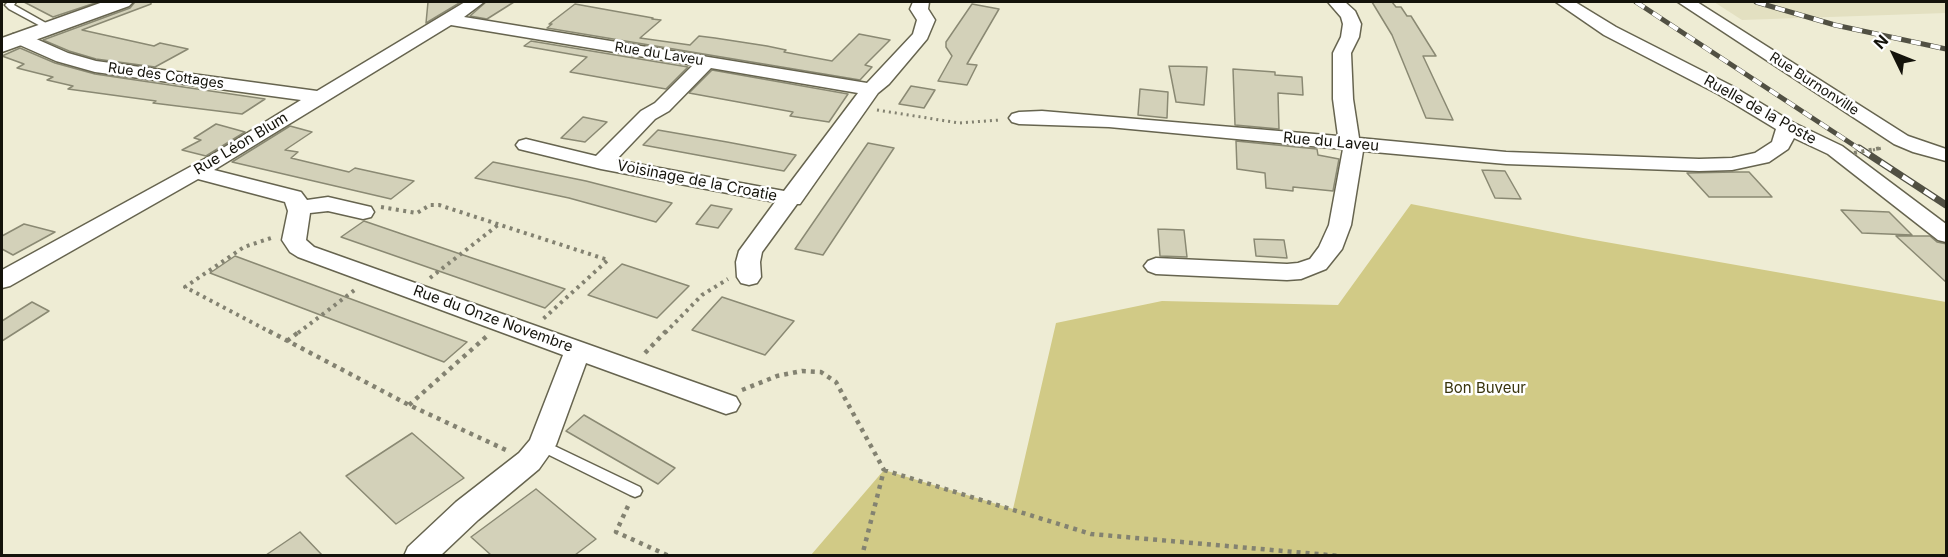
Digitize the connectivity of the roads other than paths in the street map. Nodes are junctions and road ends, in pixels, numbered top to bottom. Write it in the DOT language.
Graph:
graph roads {
  1 [pos="12,2"];
  2 [pos="122,2"];
  3 [pos="476,2"];
  4 [pos="921,2"];
  5 [pos="1336,2"];
  6 [pos="1564,2"];
  7 [pos="1686,2"];
  8 [pos="447,19"];
  9 [pos="49,27"];
  10 [pos="10,41"];
  11 [pos="707,62"];
  12 [pos="871,89"];
  13 [pos="318,98"];
  14 [pos="1019,118"];
  15 [pos="1787,127"];
  16 [pos="1351,143"];
  17 [pos="526,145"];
  18 [pos="1947,155"];
  19 [pos="602,163"];
  20 [pos="195,172"];
  21 [pos="792,199"];
  22 [pos="363,212"];
  23 [pos="297,220"];
  24 [pos="1947,235"];
  25 [pos="1156,266"];
  26 [pos="749,273"];
  27 [pos="2,280"];
  28 [pos="578,350"];
  29 [pos="726,404"];
  30 [pos="536,453"];
  31 [pos="635,491"];
  32 [pos="419,555"];
  1 -- 9 [label="lane"];
  2 -- 9 [label="street"];
  3 -- 8 [label="street, Rue Léon Blum"];
  4 -- 12 [label="street, Voisinage de la Croatie"];
  5 -- 16 [label="street"];
  6 -- 15 [label="street, Ruelle de la Poste"];
  7 -- 18 [label="street, Rue Burnonville"];
  8 -- 11 [label="street, Rue du Laveu"];
  8 -- 13 [label="street, Rue Léon Blum"];
  9 -- 10 [label="street"];
  10 -- 13 [label="street, Rue des Cottages"];
  11 -- 12 [label="street, Rue du Laveu"];
  11 -- 19 [label="street, Voisinage de la Croatie"];
  12 -- 21 [label="street, Voisinage de la Croatie"];
  13 -- 20 [label="street, Rue Léon Blum"];
  14 -- 16 [label="street, Rue du Laveu"];
  15 -- 16 [label="street, Rue du Laveu"];
  15 -- 24 [label="street, Ruelle de la Poste"];
  16 -- 25 [label="street"];
  17 -- 19 [label="street, Voisinage de la Croatie"];
  19 -- 21 [label="street, Voisinage de la Croatie"];
  20 -- 23 [label="street, Rue du Onze Novembre"];
  20 -- 27 [label="street, Rue Léon Blum"];
  21 -- 26 [label="street, Voisinage de la Croatie"];
  22 -- 23 [label="street"];
  23 -- 28 [label="street, Rue du Onze Novembre"];
  28 -- 29 [label="street, Rue du Onze Novembre"];
  28 -- 30 [label="street"];
  30 -- 31 [label="lane"];
  30 -- 32 [label="street"];
}
